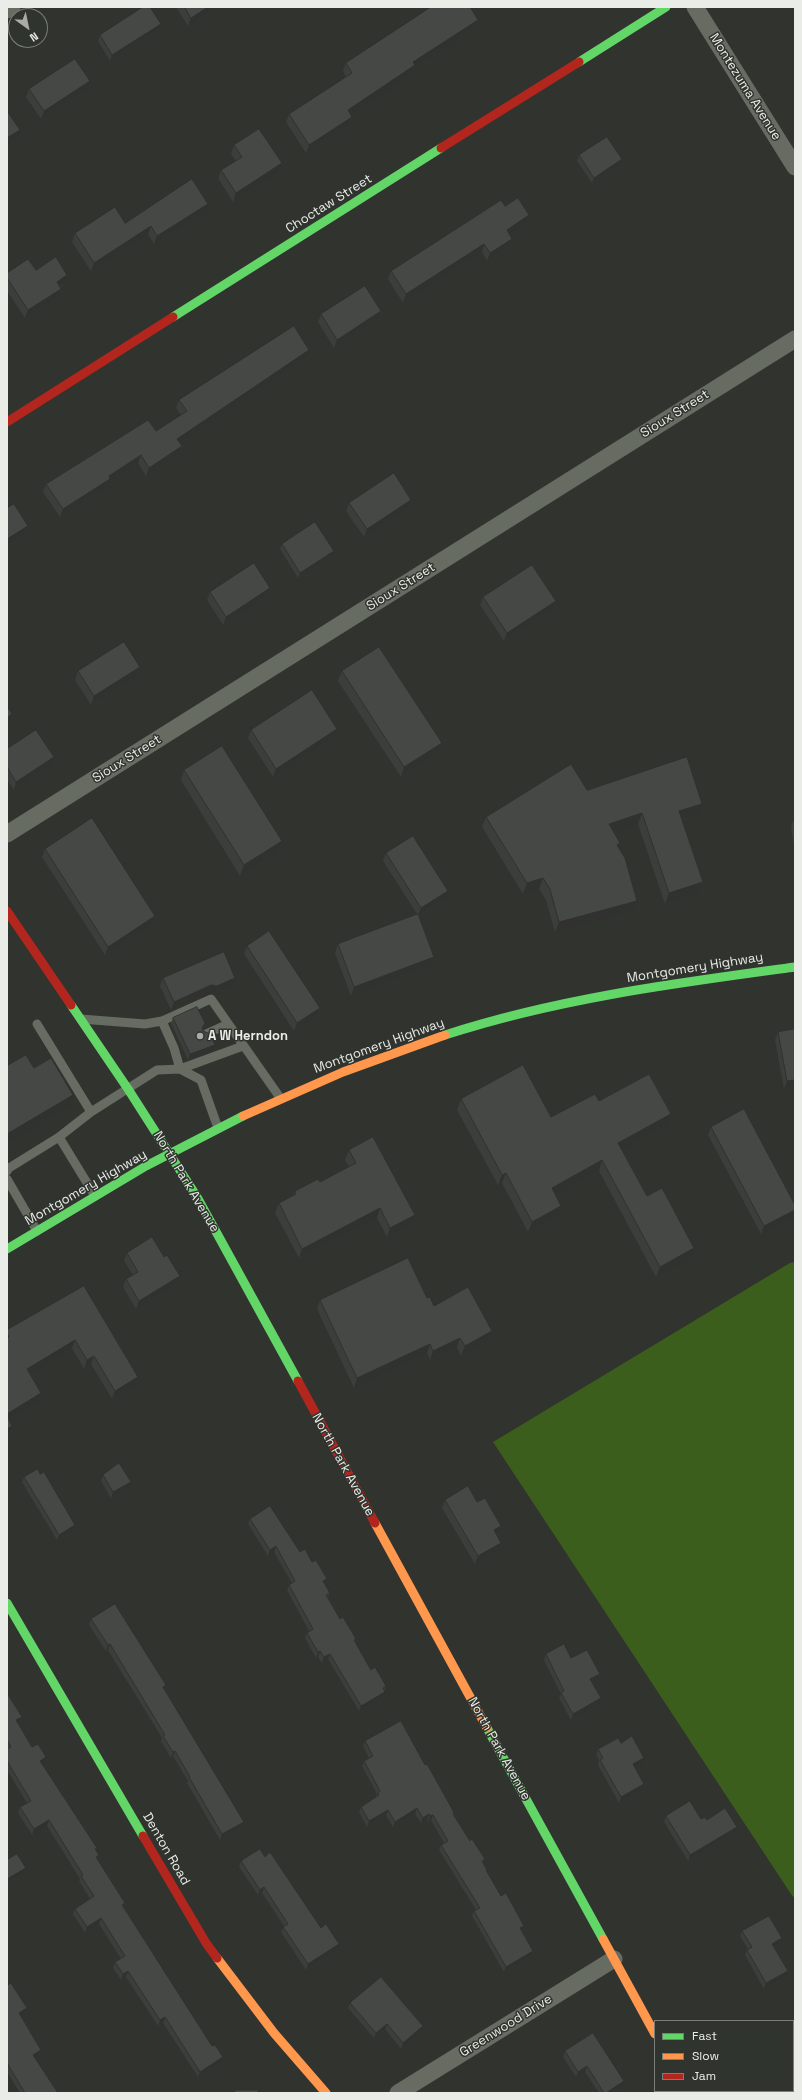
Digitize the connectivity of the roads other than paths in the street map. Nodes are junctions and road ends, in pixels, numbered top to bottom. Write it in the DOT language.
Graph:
graph roads {
  1 [pos="12,7"];
  2 [pos="666,7"];
  3 [pos="694,7"];
  4 [pos="7,10"];
  5 [pos="795,167"];
  6 [pos="795,339"];
  7 [pos="7,422"];
  8 [pos="7,834"];
  9 [pos="7,911"];
  10 [pos="795,967"];
  11 [pos="80,1019"];
  12 [pos="162,1021"];
  13 [pos="36,1024"];
  14 [pos="228,1024"];
  15 [pos="206,1034"];
  16 [pos="243,1046"];
  17 [pos="180,1069"];
  18 [pos="128,1089"];
  19 [pos="281,1099"];
  20 [pos="91,1112"];
  21 [pos="218,1129"];
  22 [pos="59,1137"];
  23 [pos="170,1154"];
  24 [pos="7,1171"];
  25 [pos="7,1179"];
  26 [pos="95,1196"];
  27 [pos="37,1231"];
  28 [pos="7,1249"];
  29 [pos="7,1603"];
  30 [pos="12,1622"];
  31 [pos="614,1959"];
  32 [pos="654,2032"];
  33 [pos="326,2093"];
  34 [pos="398,2093"];
  1 -- 4 [label="street"];
  2 -- 7 [label="street, Choctaw Street"];
  3 -- 5 [label="street, Montezuma Avenue"];
  6 -- 8 [label="street, Sioux Street"];
  9 -- 11 [label="street, North Park Avenue"];
  10 -- 19 [label="street, Montgomery Highway"];
  11 -- 12 [label="lane"];
  11 -- 18 [label="street, North Park Avenue"];
  12 -- 14 [label="lane"];
  12 -- 17 [label="lane"];
  13 -- 20 [label="lane"];
  14 -- 15 [label="lane"];
  14 -- 16 [label="lane"];
  16 -- 17 [label="lane"];
  16 -- 19 [label="lane"];
  17 -- 18 [label="lane"];
  17 -- 21 [label="lane"];
  18 -- 20 [label="lane"];
  18 -- 23 [label="street, North Park Avenue"];
  19 -- 21 [label="street, Montgomery Highway"];
  20 -- 22 [label="lane"];
  21 -- 23 [label="street, Montgomery Highway"];
  22 -- 24 [label="lane"];
  22 -- 26 [label="lane"];
  23 -- 26 [label="street, Montgomery Highway"];
  23 -- 31 [label="street, North Park Avenue"];
  25 -- 27 [label="lane"];
  26 -- 27 [label="street, Montgomery Highway"];
  27 -- 28 [label="street, Montgomery Highway"];
  29 -- 30 [label="street, Denton Road"];
  30 -- 33 [label="street, Denton Road"];
  31 -- 32 [label="street, North Park Avenue"];
  31 -- 34 [label="street, Greenwood Drive"];
}
